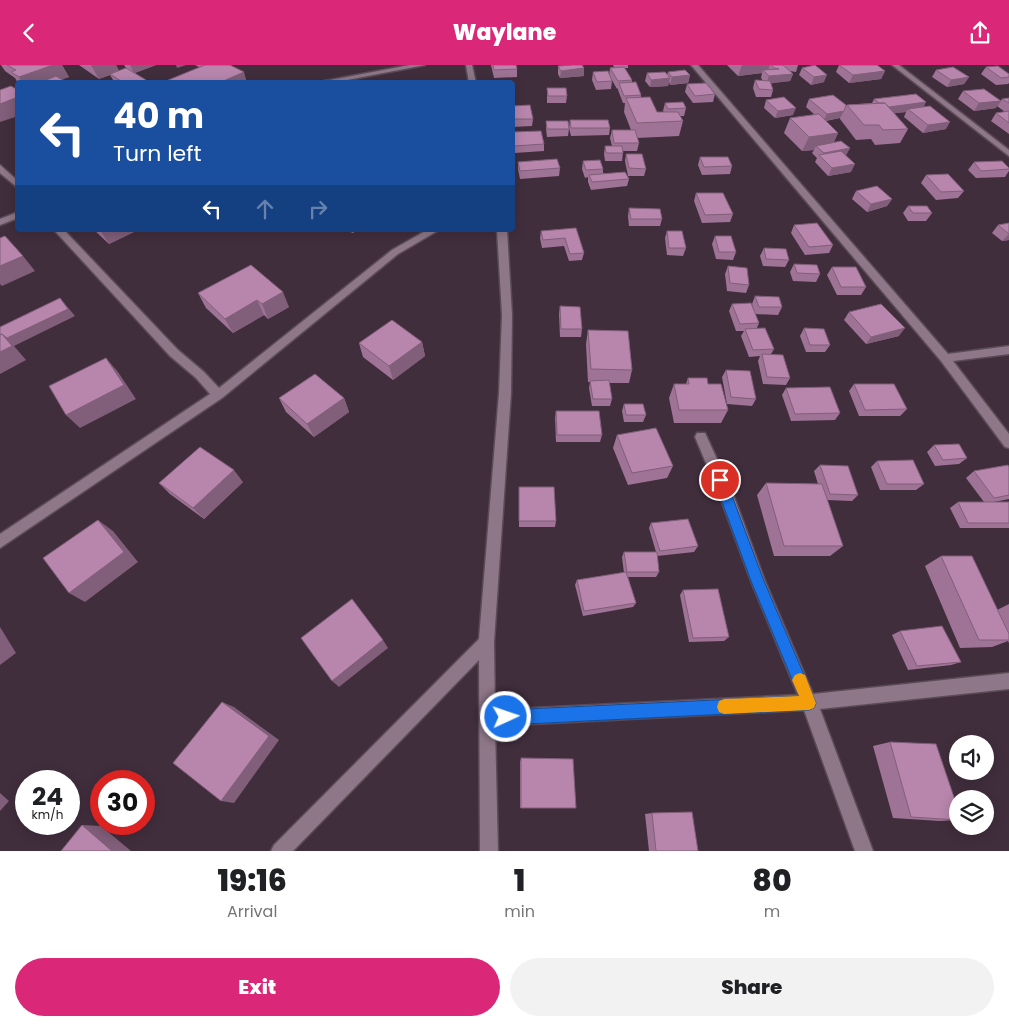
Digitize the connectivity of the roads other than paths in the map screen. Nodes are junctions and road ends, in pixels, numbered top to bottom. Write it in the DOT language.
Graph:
graph roads {
  1 [pos="422,65"];
  2 [pos="469,65"];
  3 [pos="694,65"];
  4 [pos="895,65"];
  5 [pos="335,80"];
  6 [pos="472,80"];
  7 [pos="1009,154"];
  8 [pos="0,168"];
  9 [pos="15,183"];
  10 [pos="15,216"];
  11 [pos="0,222"];
  12 [pos="61,232"];
  13 [pos="430,232"];
  14 [pos="502,232"];
  15 [pos="1009,350"];
  16 [pos="944,358"];
  17 [pos="218,395"];
  18 [pos="701,437"];
  19 [pos="1009,443"];
  20 [pos="0,541"];
  21 [pos="486,642"];
  22 [pos="1009,681"];
  23 [pos="809,703"];
  24 [pos="487,718"];
  25 [pos="280,851"];
  26 [pos="489,851"];
  27 [pos="864,851"];
  1 -- 5 [label="street"];
  2 -- 6 [label="street"];
  3 -- 16 [label="street"];
  4 -- 7 [label="street"];
  8 -- 9 [label="street"];
  10 -- 11 [label="street"];
  12 -- 17 [label="street"];
  13 -- 17 [label="street"];
  14 -- 21 [label="street"];
  15 -- 16 [label="street"];
  16 -- 19 [label="street"];
  17 -- 20 [label="street"];
  18 -- 23 [label="street"];
  21 -- 24 [label="street"];
  21 -- 25 [label="street"];
  22 -- 23 [label="street"];
  23 -- 24 [label="street"];
  23 -- 27 [label="street"];
  24 -- 26 [label="street"];
}
